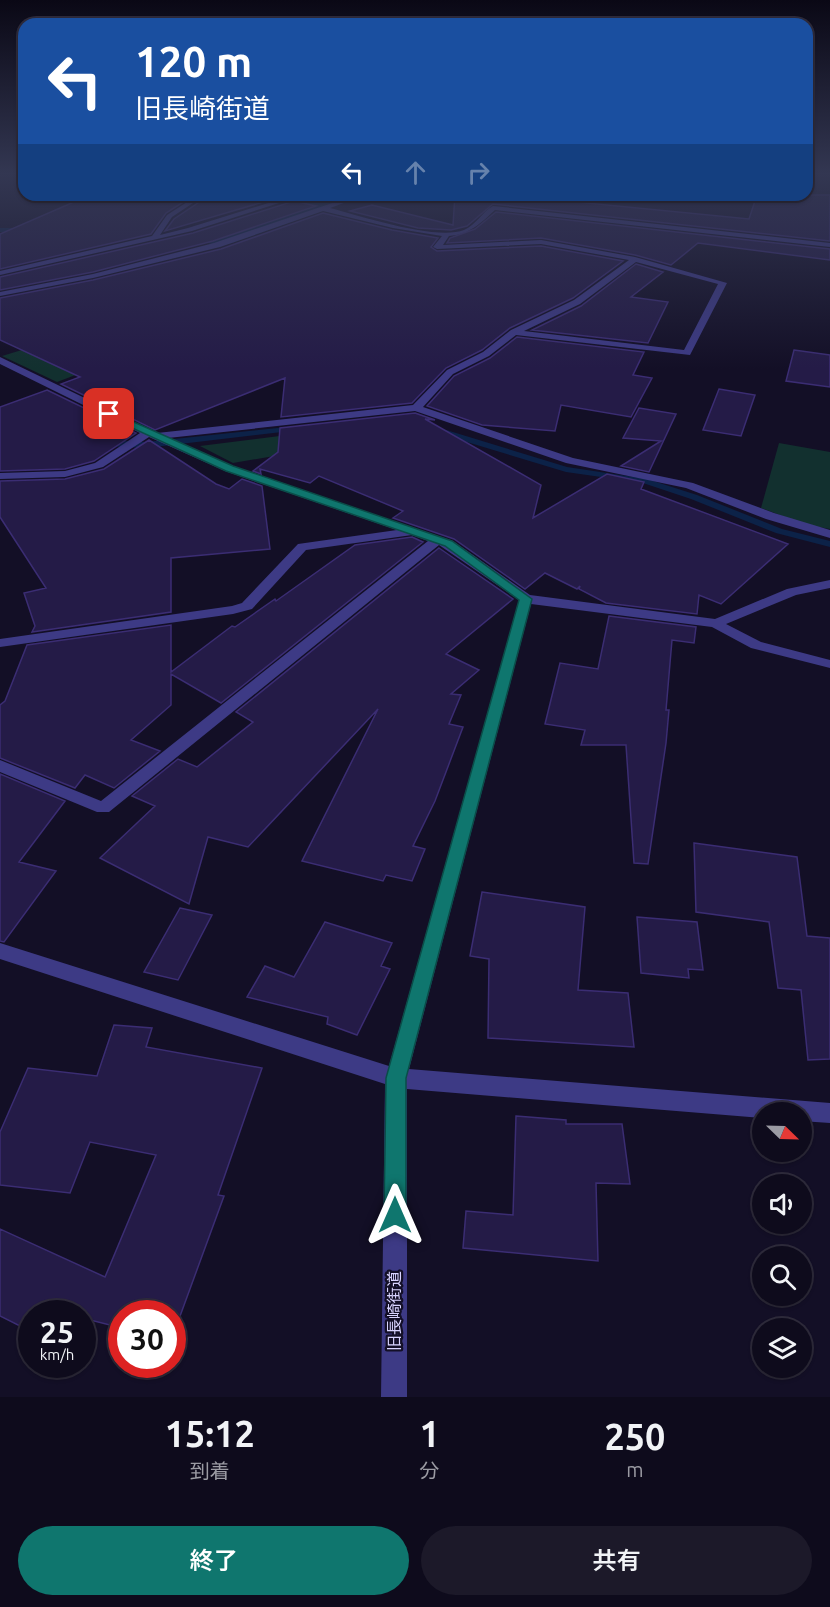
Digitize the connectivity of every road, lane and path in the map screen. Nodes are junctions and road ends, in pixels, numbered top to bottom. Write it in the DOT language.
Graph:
graph roads {
  1 [pos="155,238"];
  2 [pos="237,238"];
  3 [pos="444,238"];
  4 [pos="768,238"];
  5 [pos="830,245"];
  6 [pos="634,259"];
  7 [pos="0,273"];
  8 [pos="0,294"];
  9 [pos="514,332"];
  10 [pos="0,360"];
  11 [pos="416,408"];
  12 [pos="149,435"];
  13 [pos="0,476"];
  14 [pos="414,531"];
  15 [pos="830,534"];
  16 [pos="437,540"];
  17 [pos="830,584"];
  18 [pos="525,599"];
  19 [pos="716,623"];
  20 [pos="0,643"];
  21 [pos="830,664"];
  22 [pos="0,766"];
  23 [pos="0,951"];
  24 [pos="396,1078"];
  25 [pos="830,1113"];
  26 [pos="394,1397"];
  1 -- 7 [label="street"];
  2 -- 8 [label="street"];
  3 -- 6 [label="street"];
  4 -- 5 [label="street"];
  6 -- 9 [label="street"];
  6 -- 9 [label="street"];
  9 -- 11 [label="street"];
  10 -- 12 [label="street"];
  11 -- 12 [label="street"];
  11 -- 15 [label="street"];
  12 -- 13 [label="street"];
  12 -- 14 [label="street"];
  14 -- 16 [label="street"];
  14 -- 20 [label="street"];
  16 -- 18 [label="street"];
  16 -- 22 [label="street"];
  17 -- 19 [label="street"];
  18 -- 19 [label="street"];
  18 -- 24 [label="street, 旧長崎街道"];
  19 -- 21 [label="street"];
  23 -- 24 [label="street"];
  24 -- 25 [label="street"];
  24 -- 26 [label="street, 旧長崎街道"];
}
